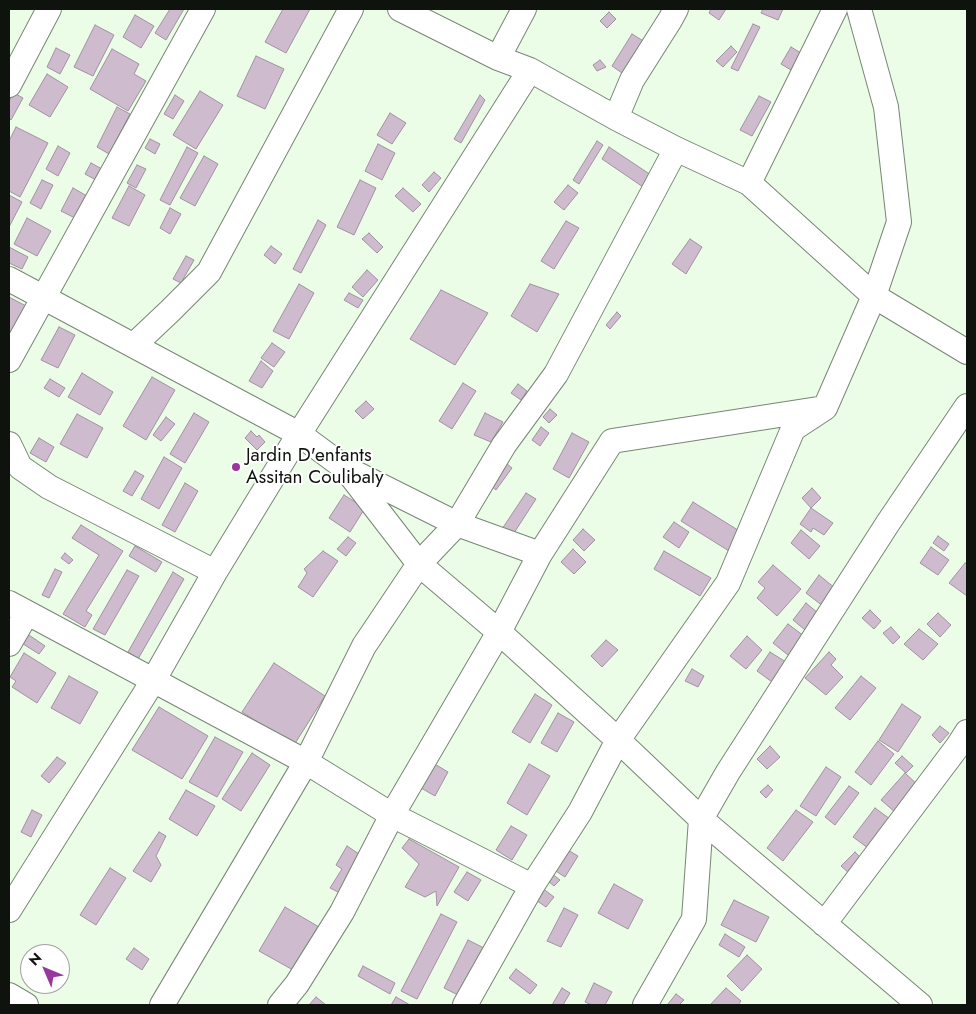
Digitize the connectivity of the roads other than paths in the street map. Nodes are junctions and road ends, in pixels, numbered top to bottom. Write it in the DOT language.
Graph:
graph roads {
  1 [pos="49,9"];
  2 [pos="203,9"];
  3 [pos="351,9"];
  4 [pos="400,9"];
  5 [pos="524,9"];
  6 [pos="676,9"];
  7 [pos="835,9"];
  8 [pos="859,9"];
  9 [pos="498,58"];
  10 [pos="530,70"];
  11 [pos="9,85"];
  12 [pos="616,118"];
  13 [pos="676,149"];
  14 [pos="750,183"];
  15 [pos="9,279"];
  16 [pos="874,296"];
  17 [pos="44,297"];
  18 [pos="134,345"];
  19 [pos="967,352"];
  20 [pos="9,360"];
  21 [pos="967,406"];
  22 [pos="825,408"];
  23 [pos="299,434"];
  24 [pos="9,444"];
  25 [pos="345,468"];
  26 [pos="457,524"];
  27 [pos="540,554"];
  28 [pos="419,564"];
  29 [pos="215,572"];
  30 [pos="18,608"];
  31 [pos="499,632"];
  32 [pos="9,644"];
  33 [pos="153,681"];
  34 [pos="618,740"];
  35 [pos="964,743"];
  36 [pos="306,762"];
  37 [pos="392,815"];
  38 [pos="701,819"];
  39 [pos="532,886"];
  40 [pos="9,910"];
  41 [pos="824,924"];
  42 [pos="9,994"];
  43 [pos="26,1005"];
  44 [pos="162,1005"];
  45 [pos="280,1005"];
  46 [pos="465,1005"];
  47 [pos="644,1005"];
  48 [pos="920,1005"];
  1 -- 11 [label="street"];
  2 -- 17 [label="street"];
  3 -- 18 [label="street"];
  4 -- 9 [label="street"];
  5 -- 9 [label="street"];
  6 -- 12 [label="street"];
  7 -- 14 [label="street"];
  8 -- 16 [label="street"];
  9 -- 10 [label="street"];
  10 -- 12 [label="street"];
  10 -- 23 [label="street"];
  12 -- 13 [label="street"];
  13 -- 14 [label="street"];
  13 -- 26 [label="street"];
  14 -- 16 [label="street"];
  15 -- 17 [label="street"];
  16 -- 19 [label="street"];
  16 -- 22 [label="street"];
  17 -- 18 [label="street"];
  17 -- 20 [label="street"];
  18 -- 23 [label="street"];
  21 -- 38 [label="street"];
  22 -- 27 [label="street"];
  22 -- 34 [label="street"];
  23 -- 25 [label="street"];
  23 -- 29 [label="street"];
  24 -- 29 [label="street"];
  25 -- 26 [label="street"];
  25 -- 28 [label="street"];
  26 -- 27 [label="street"];
  26 -- 28 [label="street"];
  27 -- 31 [label="street"];
  28 -- 31 [label="street"];
  28 -- 36 [label="street"];
  29 -- 33 [label="street"];
  30 -- 32 [label="street"];
  30 -- 33 [label="street"];
  31 -- 34 [label="street"];
  31 -- 37 [label="street"];
  33 -- 36 [label="street"];
  33 -- 40 [label="street"];
  34 -- 38 [label="street"];
  34 -- 39 [label="street"];
  35 -- 41 [label="street"];
  36 -- 37 [label="street"];
  36 -- 44 [label="street"];
  37 -- 39 [label="street"];
  37 -- 45 [label="street"];
  38 -- 41 [label="street"];
  38 -- 47 [label="street"];
  39 -- 46 [label="street"];
  41 -- 48 [label="street"];
  42 -- 43 [label="street"];
}
